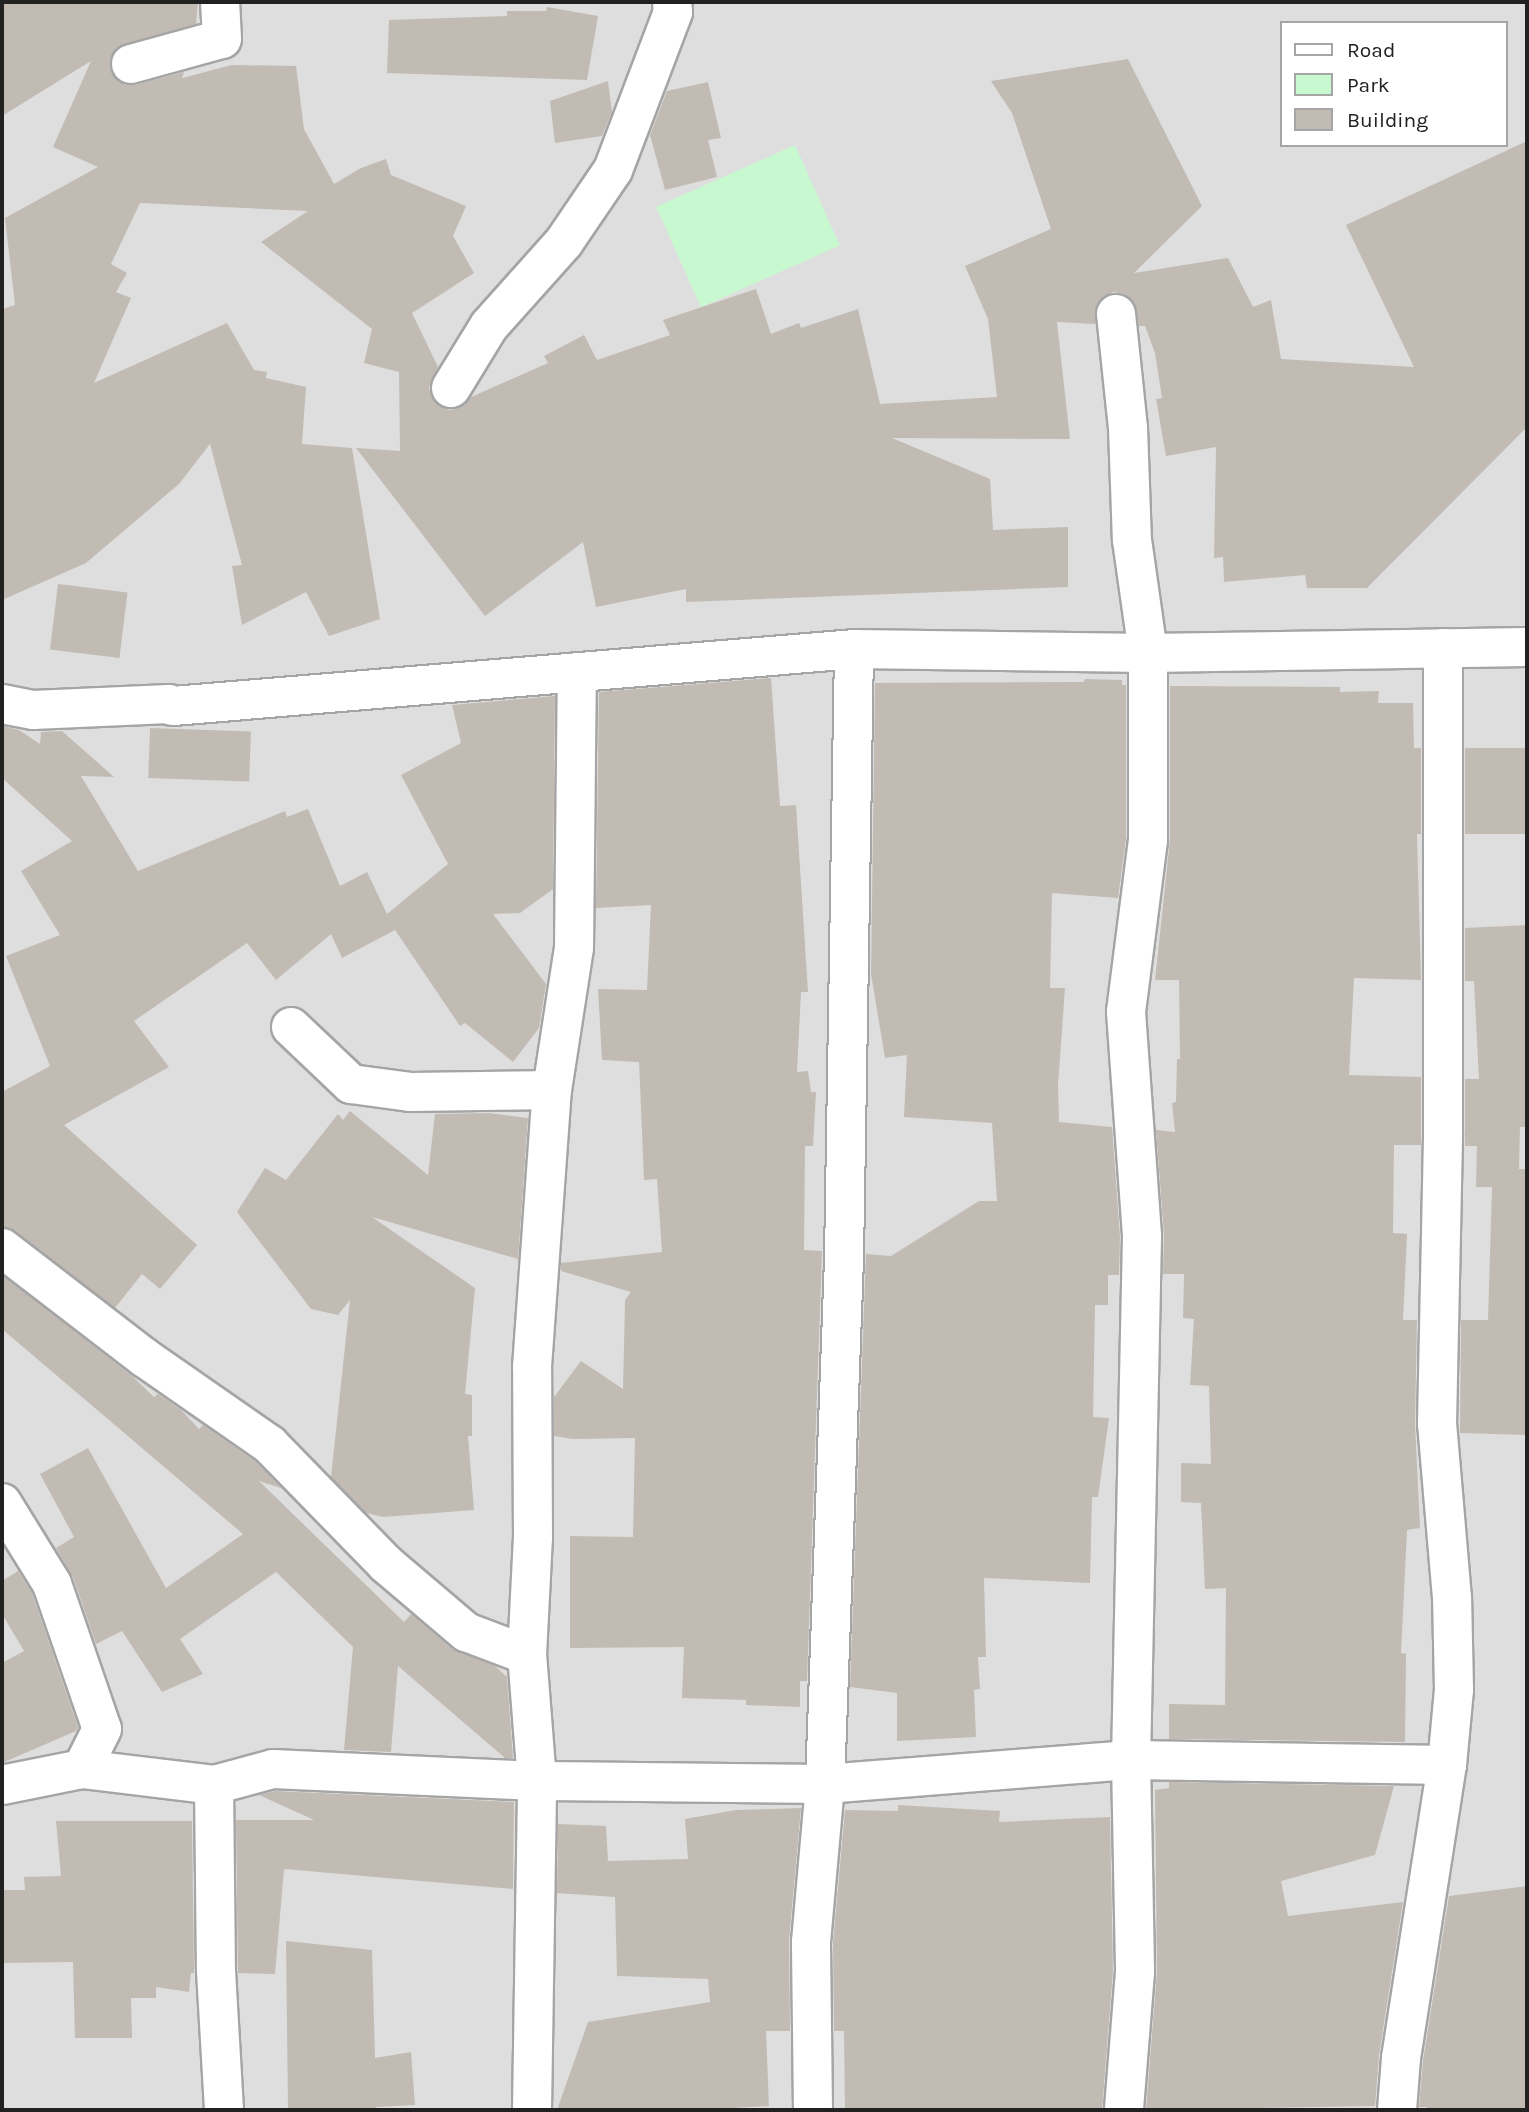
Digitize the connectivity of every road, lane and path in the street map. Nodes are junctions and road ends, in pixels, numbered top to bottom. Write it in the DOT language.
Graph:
graph roads {
  1 [pos="220,2"];
  2 [pos="672,2"];
  3 [pos="131,64"];
  4 [pos="1116,314"];
  5 [pos="451,388"];
  6 [pos="1527,647"];
  7 [pos="1443,648"];
  8 [pos="853,649"];
  9 [pos="1148,653"];
  10 [pos="577,672"];
  11 [pos="2,704"];
  12 [pos="291,1027"];
  13 [pos="552,1090"];
  14 [pos="2,1248"];
  15 [pos="2,1503"];
  16 [pos="527,1655"];
  17 [pos="1131,1760"];
  18 [pos="1447,1765"];
  19 [pos="82,1769"];
  20 [pos="537,1781"];
  21 [pos="825,1784"];
  22 [pos="2,1785"];
  23 [pos="214,1785"];
  24 [pos="224,2110"];
  25 [pos="532,2110"];
  26 [pos="813,2110"];
  27 [pos="1124,2110"];
  28 [pos="1397,2110"];
  1 -- 3 [label="street"];
  2 -- 5 [label="street"];
  4 -- 9 [label="street"];
  6 -- 7 [label="street"];
  7 -- 9 [label="street"];
  7 -- 18 [label="street"];
  8 -- 9 [label="street"];
  8 -- 10 [label="street"];
  8 -- 21 [label="street"];
  9 -- 17 [label="street"];
  10 -- 11 [label="street"];
  10 -- 13 [label="street"];
  12 -- 13 [label="street"];
  13 -- 16 [label="street"];
  14 -- 16 [label="street"];
  15 -- 19 [label="street"];
  16 -- 20 [label="street"];
  17 -- 18 [label="street"];
  17 -- 21 [label="street"];
  17 -- 27 [label="street"];
  18 -- 28 [label="street"];
  19 -- 22 [label="street"];
  19 -- 23 [label="street"];
  20 -- 21 [label="street"];
  20 -- 23 [label="street"];
  20 -- 25 [label="street"];
  21 -- 26 [label="street"];
  23 -- 24 [label="street"];
}
